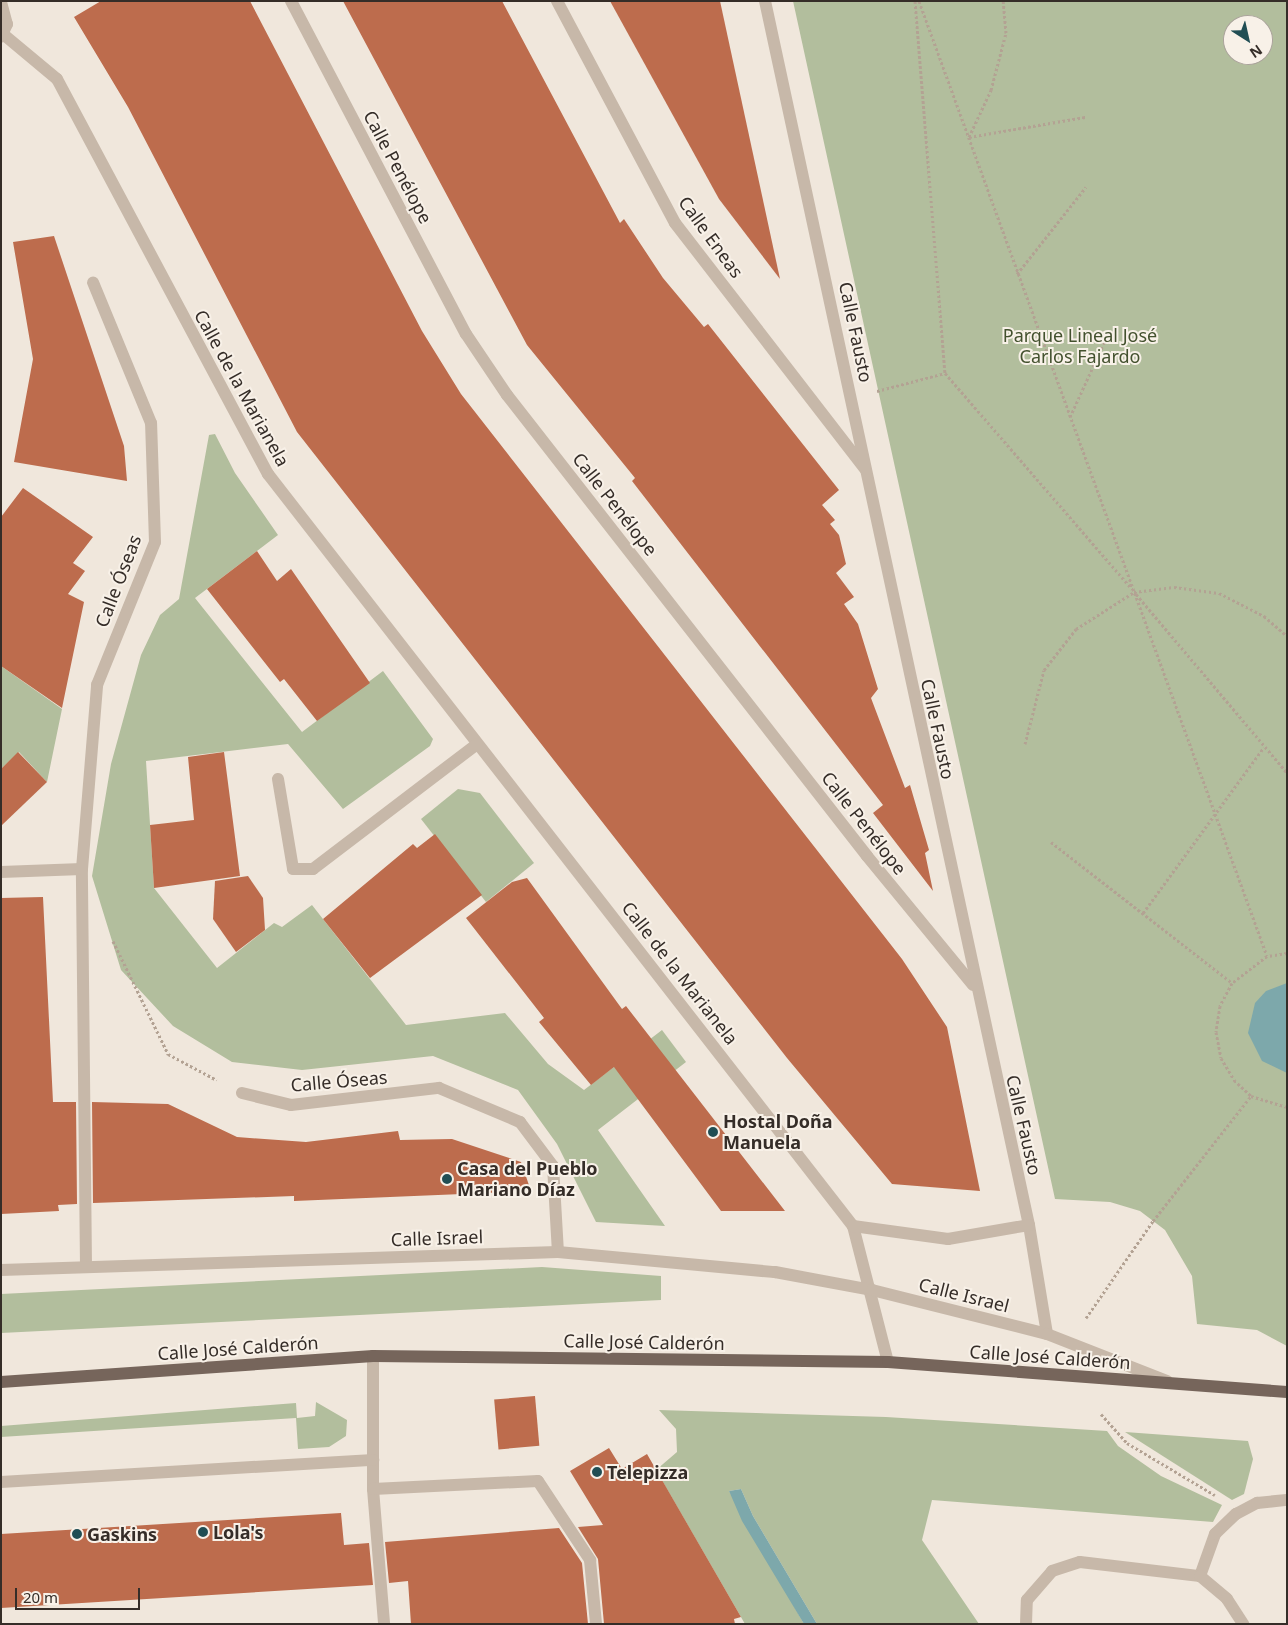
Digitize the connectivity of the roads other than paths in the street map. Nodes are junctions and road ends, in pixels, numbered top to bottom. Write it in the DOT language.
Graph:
graph roads {
  1 [pos="291,1"];
  2 [pos="557,1"];
  3 [pos="765,1"];
  4 [pos="5,3"];
  5 [pos="2,35"];
  6 [pos="93,282"];
  7 [pos="868,473"];
  8 [pos="477,744"];
  9 [pos="278,779"];
  10 [pos="82,869"];
  11 [pos="1,872"];
  12 [pos="974,987"];
  13 [pos="242,1093"];
  14 [pos="1029,1225"];
  15 [pos="853,1226"];
  16 [pos="558,1252"];
  17 [pos="86,1266"];
  18 [pos="1,1270"];
  19 [pos="872,1290"];
  20 [pos="1047,1334"];
  21 [pos="373,1356"];
  22 [pos="888,1362"];
  23 [pos="1,1382"];
  24 [pos="1171,1383"];
  25 [pos="1287,1392"];
  26 [pos="373,1460"];
  27 [pos="1,1482"];
  28 [pos="373,1489"];
  29 [pos="1287,1500"];
  30 [pos="1200,1576"];
  31 [pos="384,1624"];
  32 [pos="596,1624"];
  33 [pos="1026,1624"];
  34 [pos="1243,1624"];
  1 -- 12 [label="street, Calle Penélope"];
  2 -- 7 [label="street, Calle Eneas"];
  3 -- 7 [label="street, Calle Fausto"];
  4 -- 5 [label="street"];
  5 -- 8 [label="street, Calle de la Marianela"];
  6 -- 10 [label="street, Calle Óseas"];
  7 -- 12 [label="street, Calle Fausto"];
  8 -- 9 [label="street"];
  8 -- 15 [label="street, Calle de la Marianela"];
  10 -- 11 [label="street"];
  10 -- 17 [label="street, Calle Óseas"];
  12 -- 14 [label="street, Calle Fausto"];
  13 -- 16 [label="street, Calle Óseas"];
  14 -- 15 [label="street"];
  14 -- 20 [label="street, Calle Fausto"];
  15 -- 19 [label="street"];
  16 -- 17 [label="street, Calle Israel"];
  16 -- 19 [label="street, Calle Israel"];
  17 -- 18 [label="street, Calle Israel"];
  19 -- 20 [label="street, Calle Israel"];
  19 -- 22 [label="street"];
  20 -- 24 [label="street"];
  21 -- 22 [label="main road, Calle José Calderón"];
  21 -- 23 [label="main road, Calle José Calderón"];
  21 -- 26 [label="street"];
  22 -- 24 [label="main road, Calle José Calderón"];
  24 -- 25 [label="main road, Calle José Calderón"];
  26 -- 27 [label="street"];
  26 -- 28 [label="street"];
  28 -- 31 [label="street"];
  28 -- 32 [label="street"];
  29 -- 30 [label="street"];
  30 -- 33 [label="street"];
  30 -- 34 [label="street"];
}
